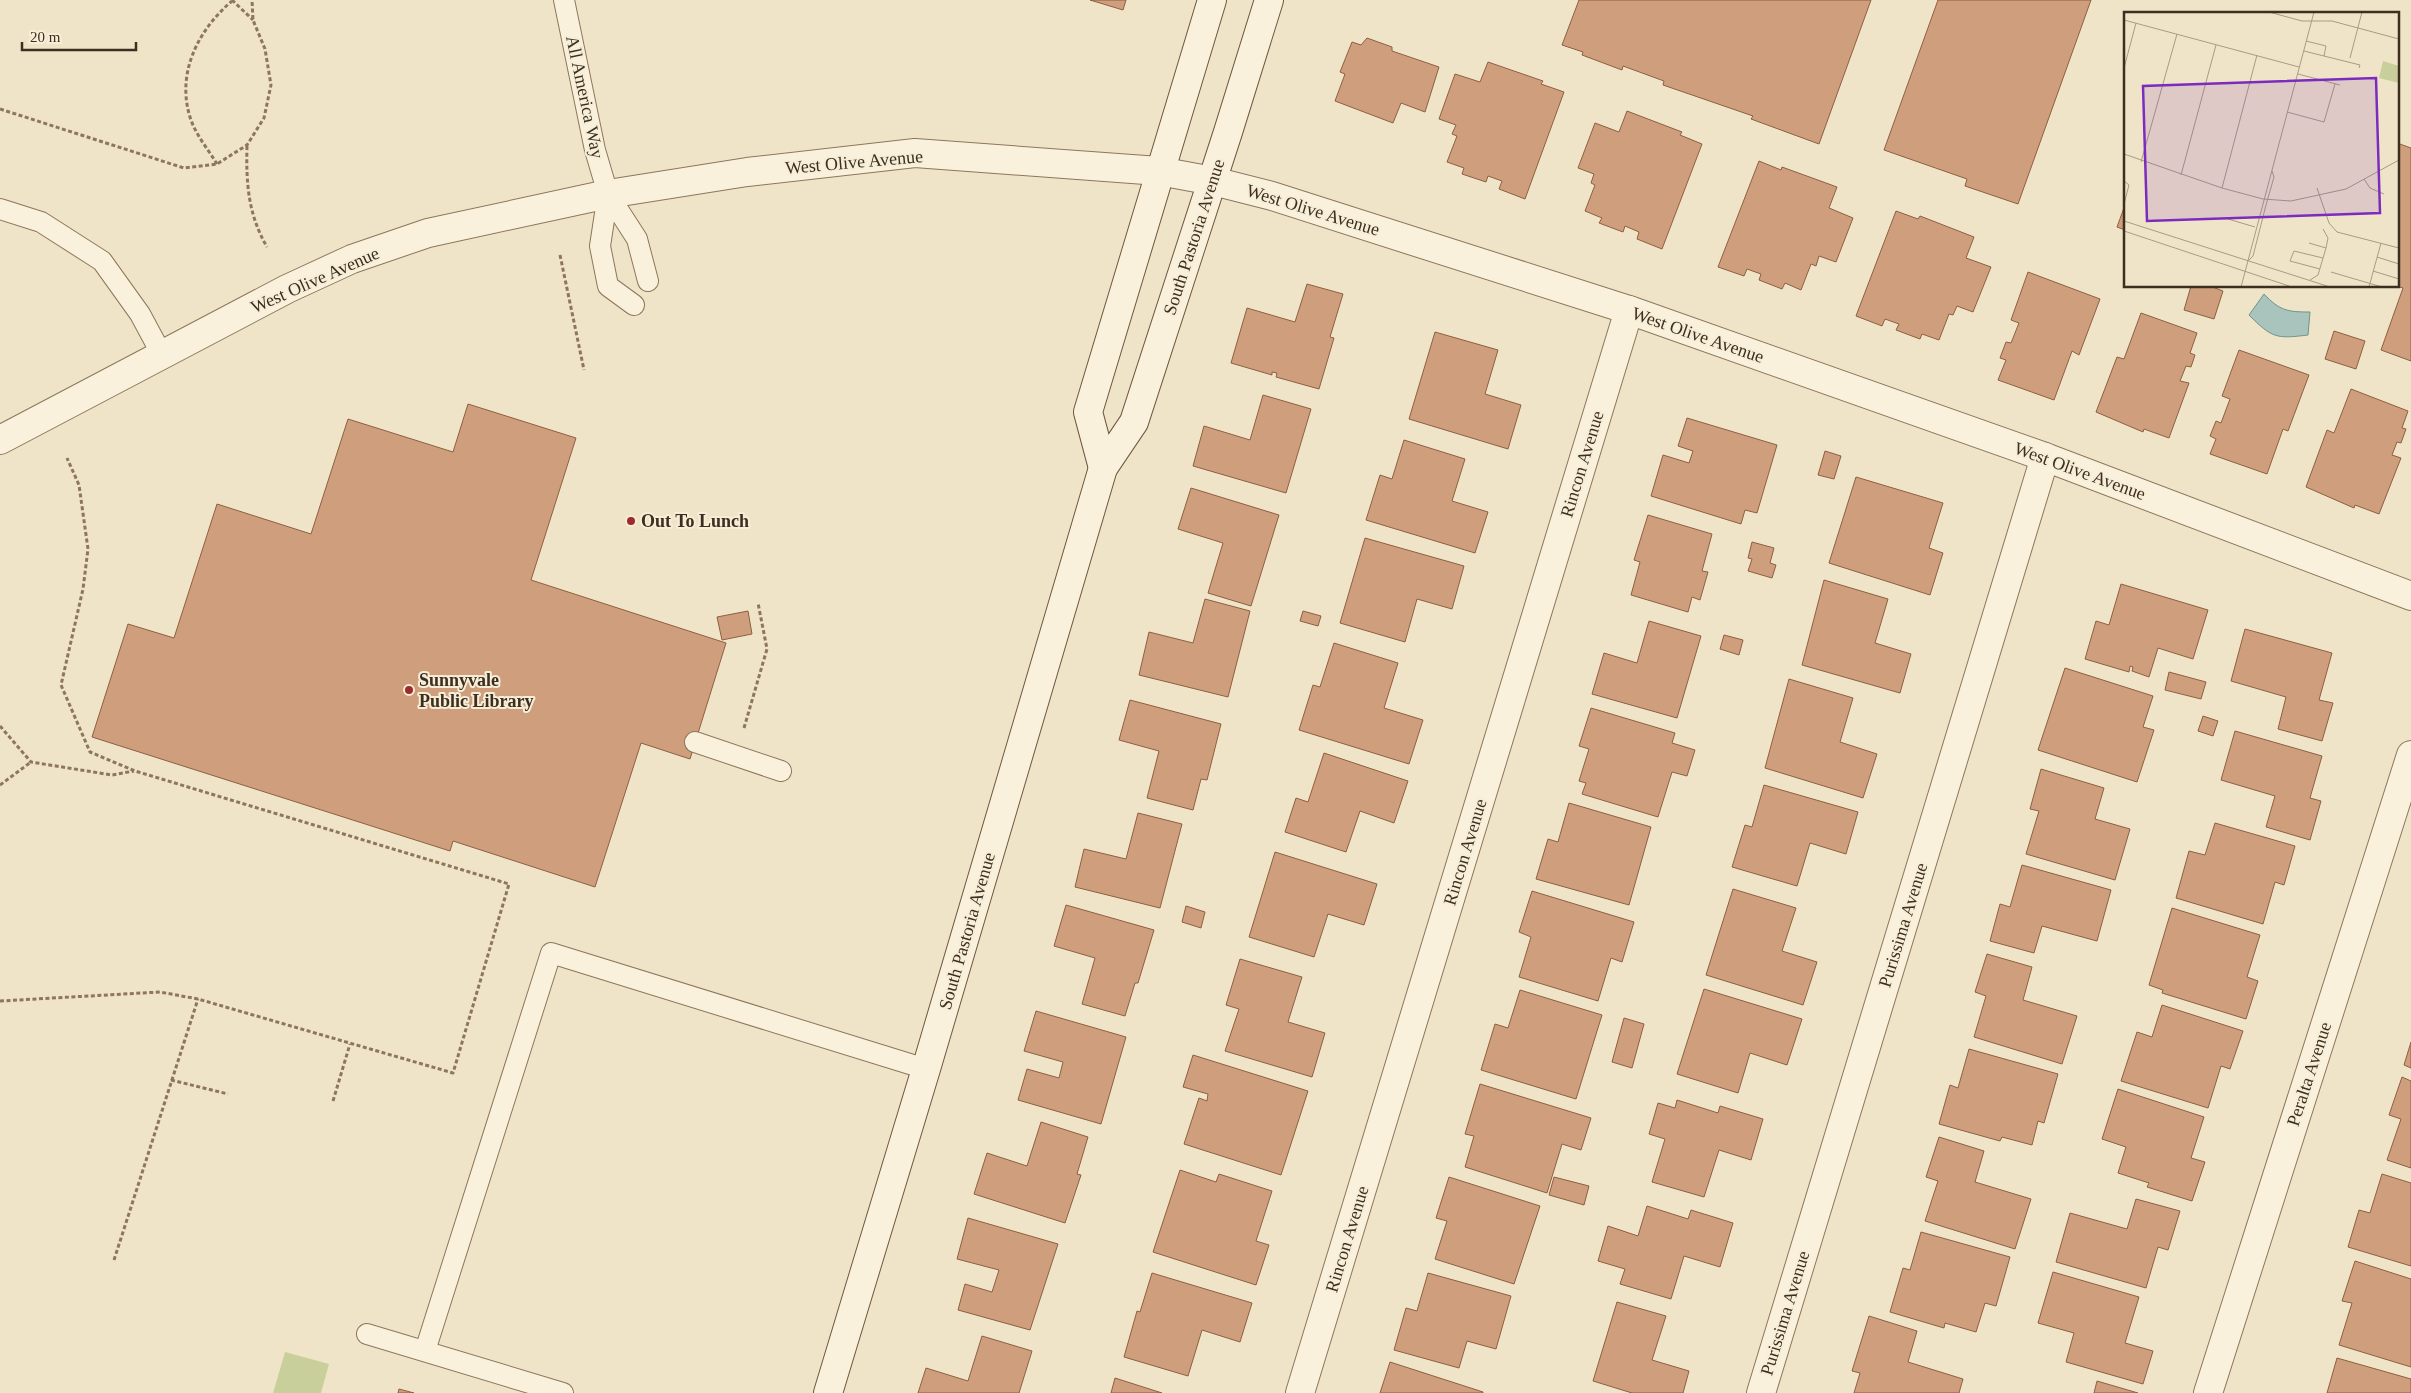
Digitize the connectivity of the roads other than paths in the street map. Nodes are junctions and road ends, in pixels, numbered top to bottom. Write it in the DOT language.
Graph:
graph roads {
  1 [pos="564,0"];
  2 [pos="1212,0"];
  3 [pos="1269,0"];
  4 [pos="1159,171"];
  5 [pos="1212,181"];
  6 [pos="608,194"];
  7 [pos="0,210"];
  8 [pos="648,281"];
  9 [pos="634,305"];
  10 [pos="1629,310"];
  11 [pos="162,356"];
  12 [pos="0,440"];
  13 [pos="2046,457"];
  14 [pos="1103,468"];
  15 [pos="2411,596"];
  16 [pos="695,742"];
  17 [pos="2411,755"];
  18 [pos="782,771"];
  19 [pos="926,1069"];
  20 [pos="367,1334"];
  21 [pos="425,1351"];
  22 [pos="563,1393"];
  23 [pos="828,1393"];
  24 [pos="1300,1393"];
  25 [pos="1760,1393"];
  26 [pos="2208,1393"];
  1 -- 6 [label="lane, All America Way"];
  2 -- 4 [label="street"];
  3 -- 5 [label="street, South Pastoria Avenue"];
  4 -- 5 [label="street, West Olive Avenue"];
  4 -- 6 [label="street, West Olive Avenue"];
  4 -- 14 [label="street"];
  5 -- 10 [label="street, West Olive Avenue"];
  5 -- 14 [label="street, South Pastoria Avenue"];
  6 -- 8 [label="lane"];
  6 -- 9 [label="lane"];
  6 -- 11 [label="street, West Olive Avenue"];
  7 -- 11 [label="lane"];
  10 -- 13 [label="street, West Olive Avenue"];
  10 -- 24 [label="street, Rincon Avenue"];
  11 -- 12 [label="street, West Olive Avenue"];
  13 -- 15 [label="street, West Olive Avenue"];
  13 -- 25 [label="street, Purissima Avenue"];
  14 -- 19 [label="street, South Pastoria Avenue"];
  16 -- 18 [label="lane"];
  17 -- 26 [label="street, Peralta Avenue"];
  19 -- 21 [label="lane"];
  19 -- 23 [label="street, South Pastoria Avenue"];
  20 -- 21 [label="lane"];
  21 -- 22 [label="lane"];
}
